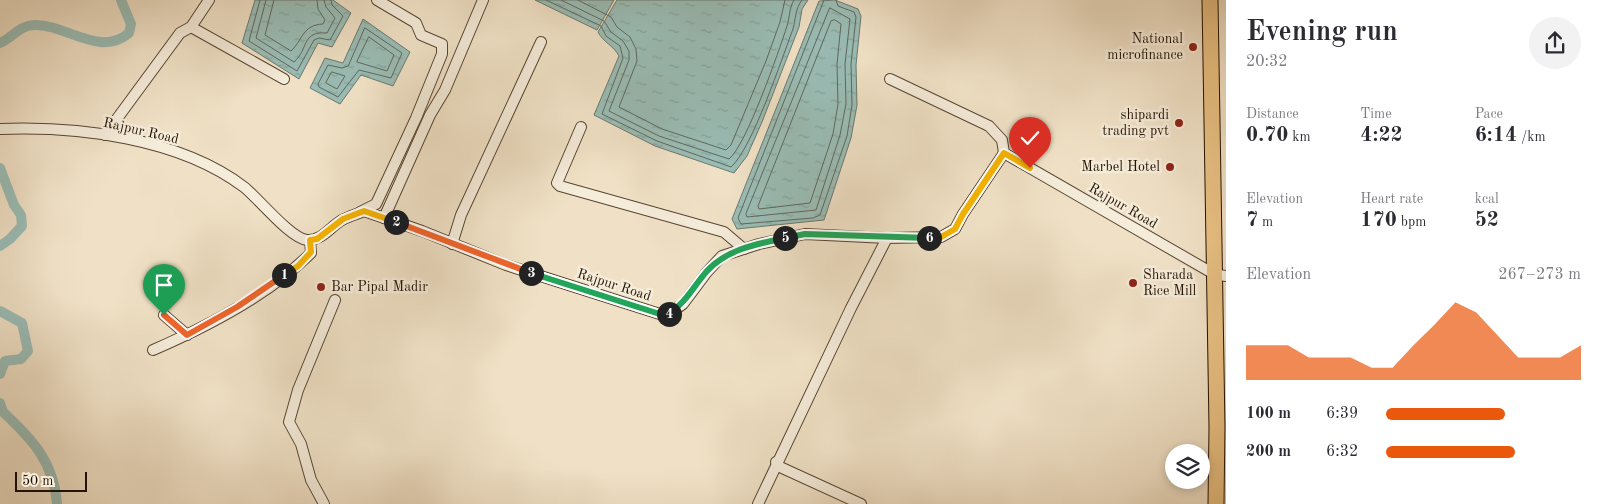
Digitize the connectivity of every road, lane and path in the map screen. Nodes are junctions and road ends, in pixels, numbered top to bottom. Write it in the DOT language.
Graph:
graph roads {
  1 [pos="209,0"];
  2 [pos="377,0"];
  3 [pos="483,0"];
  4 [pos="1210,0"];
  5 [pos="191,27"];
  6 [pos="541,42"];
  7 [pos="284,79"];
  8 [pos="890,79"];
  9 [pos="582,127"];
  10 [pos="0,129"];
  11 [pos="105,135"];
  12 [pos="1004,153"];
  13 [pos="357,214"];
  14 [pos="384,218"];
  15 [pos="887,238"];
  16 [pos="310,240"];
  17 [pos="452,244"];
  18 [pos="744,249"];
  19 [pos="1220,275"];
  20 [pos="335,300"];
  21 [pos="164,315"];
  22 [pos="187,335"];
  23 [pos="153,350"];
  24 [pos="776,462"];
  25 [pos="324,504"];
  26 [pos="758,504"];
  27 [pos="861,504"];
  28 [pos="1216,504"];
  1 -- 5 [label="street"];
  2 -- 13 [label="street"];
  3 -- 14 [label="street"];
  4 -- 19 [label="highway"];
  5 -- 7 [label="street"];
  5 -- 11 [label="street"];
  6 -- 17 [label="street"];
  8 -- 12 [label="street"];
  9 -- 18 [label="street"];
  10 -- 11 [label="street, Rajpur Road"];
  11 -- 16 [label="street, Rajpur Road"];
  12 -- 15 [label="street, Rajpur Road"];
  12 -- 19 [label="street, Rajpur Road"];
  13 -- 14 [label="street, Rajpur Road"];
  13 -- 16 [label="street"];
  14 -- 17 [label="street, Rajpur Road"];
  15 -- 18 [label="street, Rajpur Road"];
  15 -- 24 [label="street"];
  16 -- 22 [label="street"];
  17 -- 18 [label="street, Rajpur Road"];
  19 -- 28 [label="highway"];
  20 -- 25 [label="street"];
  21 -- 22 [label="street"];
  22 -- 23 [label="street"];
  24 -- 26 [label="street"];
  24 -- 27 [label="street"];
}
